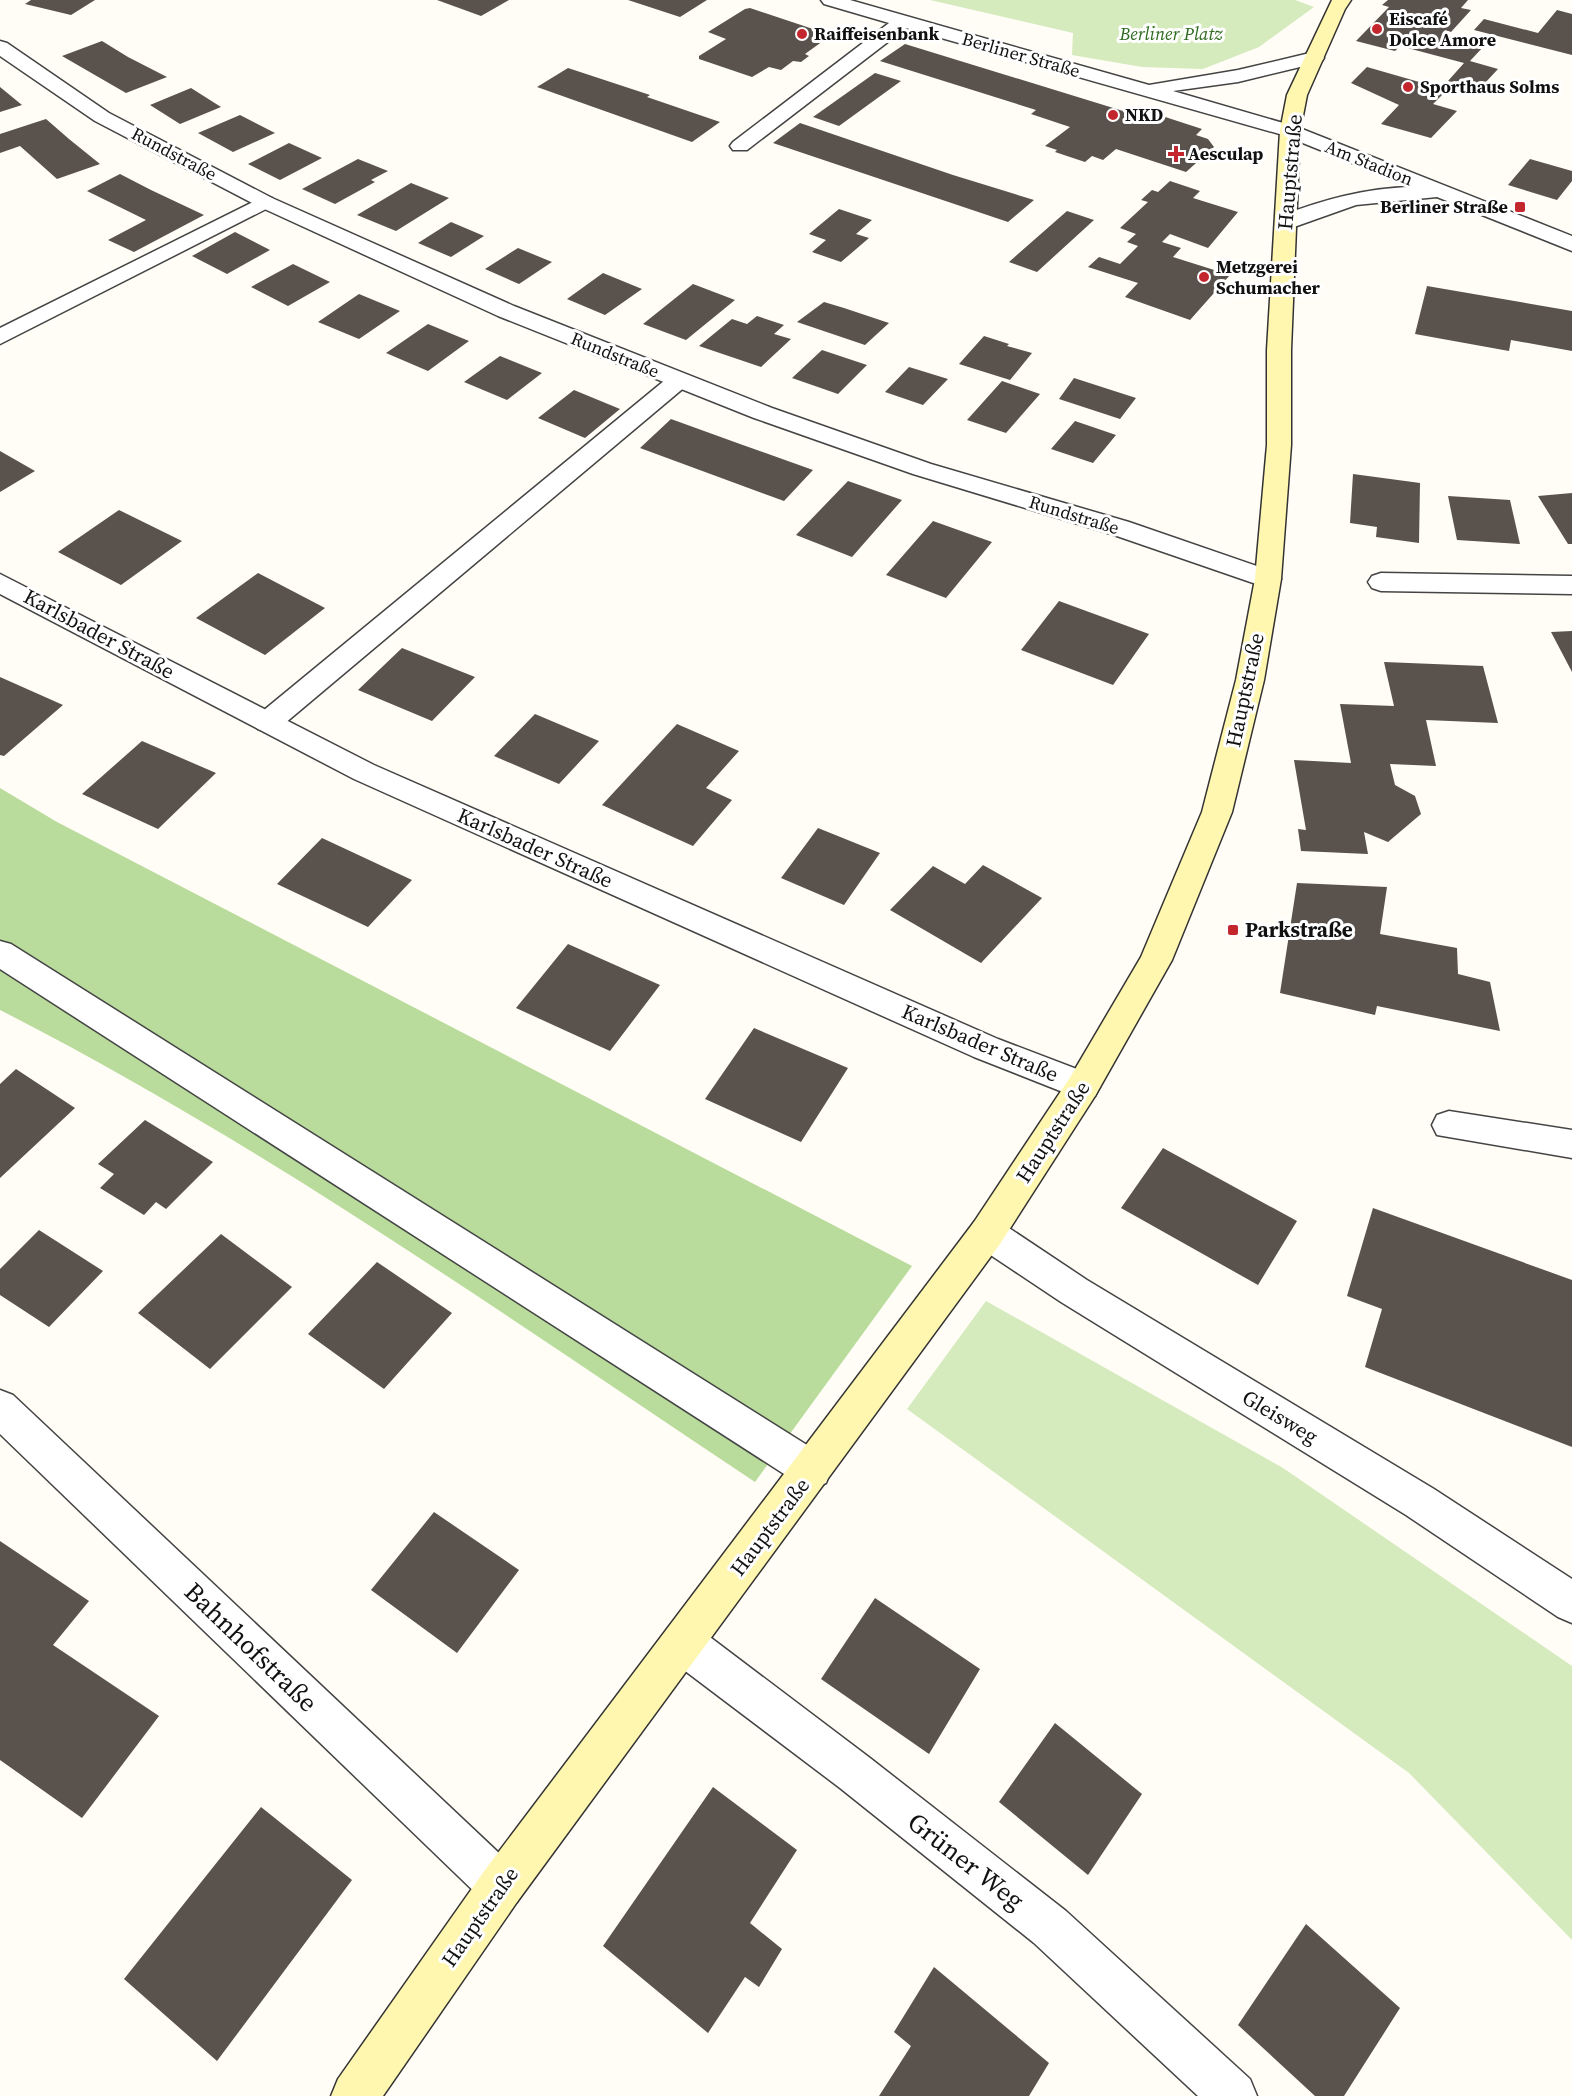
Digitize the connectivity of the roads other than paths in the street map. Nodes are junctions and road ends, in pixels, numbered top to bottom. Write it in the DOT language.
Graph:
graph roads {
  1 [pos="830,0"];
  2 [pos="1342,0"];
  3 [pos="903,21"];
  4 [pos="0,47"];
  5 [pos="1314,58"];
  6 [pos="1144,90"];
  7 [pos="1290,131"];
  8 [pos="740,146"];
  9 [pos="1448,194"];
  10 [pos="265,202"];
  11 [pos="1286,222"];
  12 [pos="1572,244"];
  13 [pos="0,338"];
  14 [pos="678,381"];
  15 [pos="1268,579"];
  16 [pos="1381,582"];
  17 [pos="0,583"];
  18 [pos="1572,585"];
  19 [pos="268,722"];
  20 [pos="0,953"];
  21 [pos="1083,1086"];
  22 [pos="1449,1125"];
  23 [pos="1572,1144"];
  24 [pos="987,1233"];
  25 [pos="0,1408"];
  26 [pos="812,1470"];
  27 [pos="1572,1603"];
  28 [pos="683,1643"];
  29 [pos="501,1886"];
  30 [pos="355,2096"];
  31 [pos="1233,2096"];
  1 -- 3 [label="street, Berliner Straße"];
  2 -- 5 [label="main road, Hauptstraße"];
  3 -- 6 [label="street, Berliner Straße"];
  3 -- 8 [label="street"];
  4 -- 10 [label="street, Rundstraße"];
  5 -- 6 [label="street, Berliner Straße"];
  5 -- 7 [label="main road, Hauptstraße"];
  6 -- 7 [label="street, Berliner Straße"];
  7 -- 9 [label="street, Am Stadion"];
  7 -- 11 [label="main road, Hauptstraße"];
  9 -- 11 [label="street, Am Stadion"];
  9 -- 12 [label="street, Am Stadion"];
  10 -- 13 [label="street"];
  10 -- 14 [label="street, Rundstraße"];
  11 -- 15 [label="main road, Hauptstraße"];
  14 -- 15 [label="street, Rundstraße"];
  14 -- 19 [label="street"];
  15 -- 21 [label="main road, Hauptstraße"];
  16 -- 18 [label="street"];
  17 -- 19 [label="street, Karlsbader Straße"];
  19 -- 21 [label="street, Karlsbader Straße"];
  20 -- 26 [label="street"];
  21 -- 24 [label="main road, Hauptstraße"];
  22 -- 23 [label="street"];
  24 -- 26 [label="main road, Hauptstraße"];
  24 -- 27 [label="street, Gleisweg"];
  25 -- 29 [label="street, Bahnhofstraße"];
  26 -- 28 [label="main road, Hauptstraße"];
  28 -- 29 [label="main road, Hauptstraße"];
  28 -- 31 [label="street, Grüner Weg"];
  29 -- 30 [label="main road, Hauptstraße"];
}
